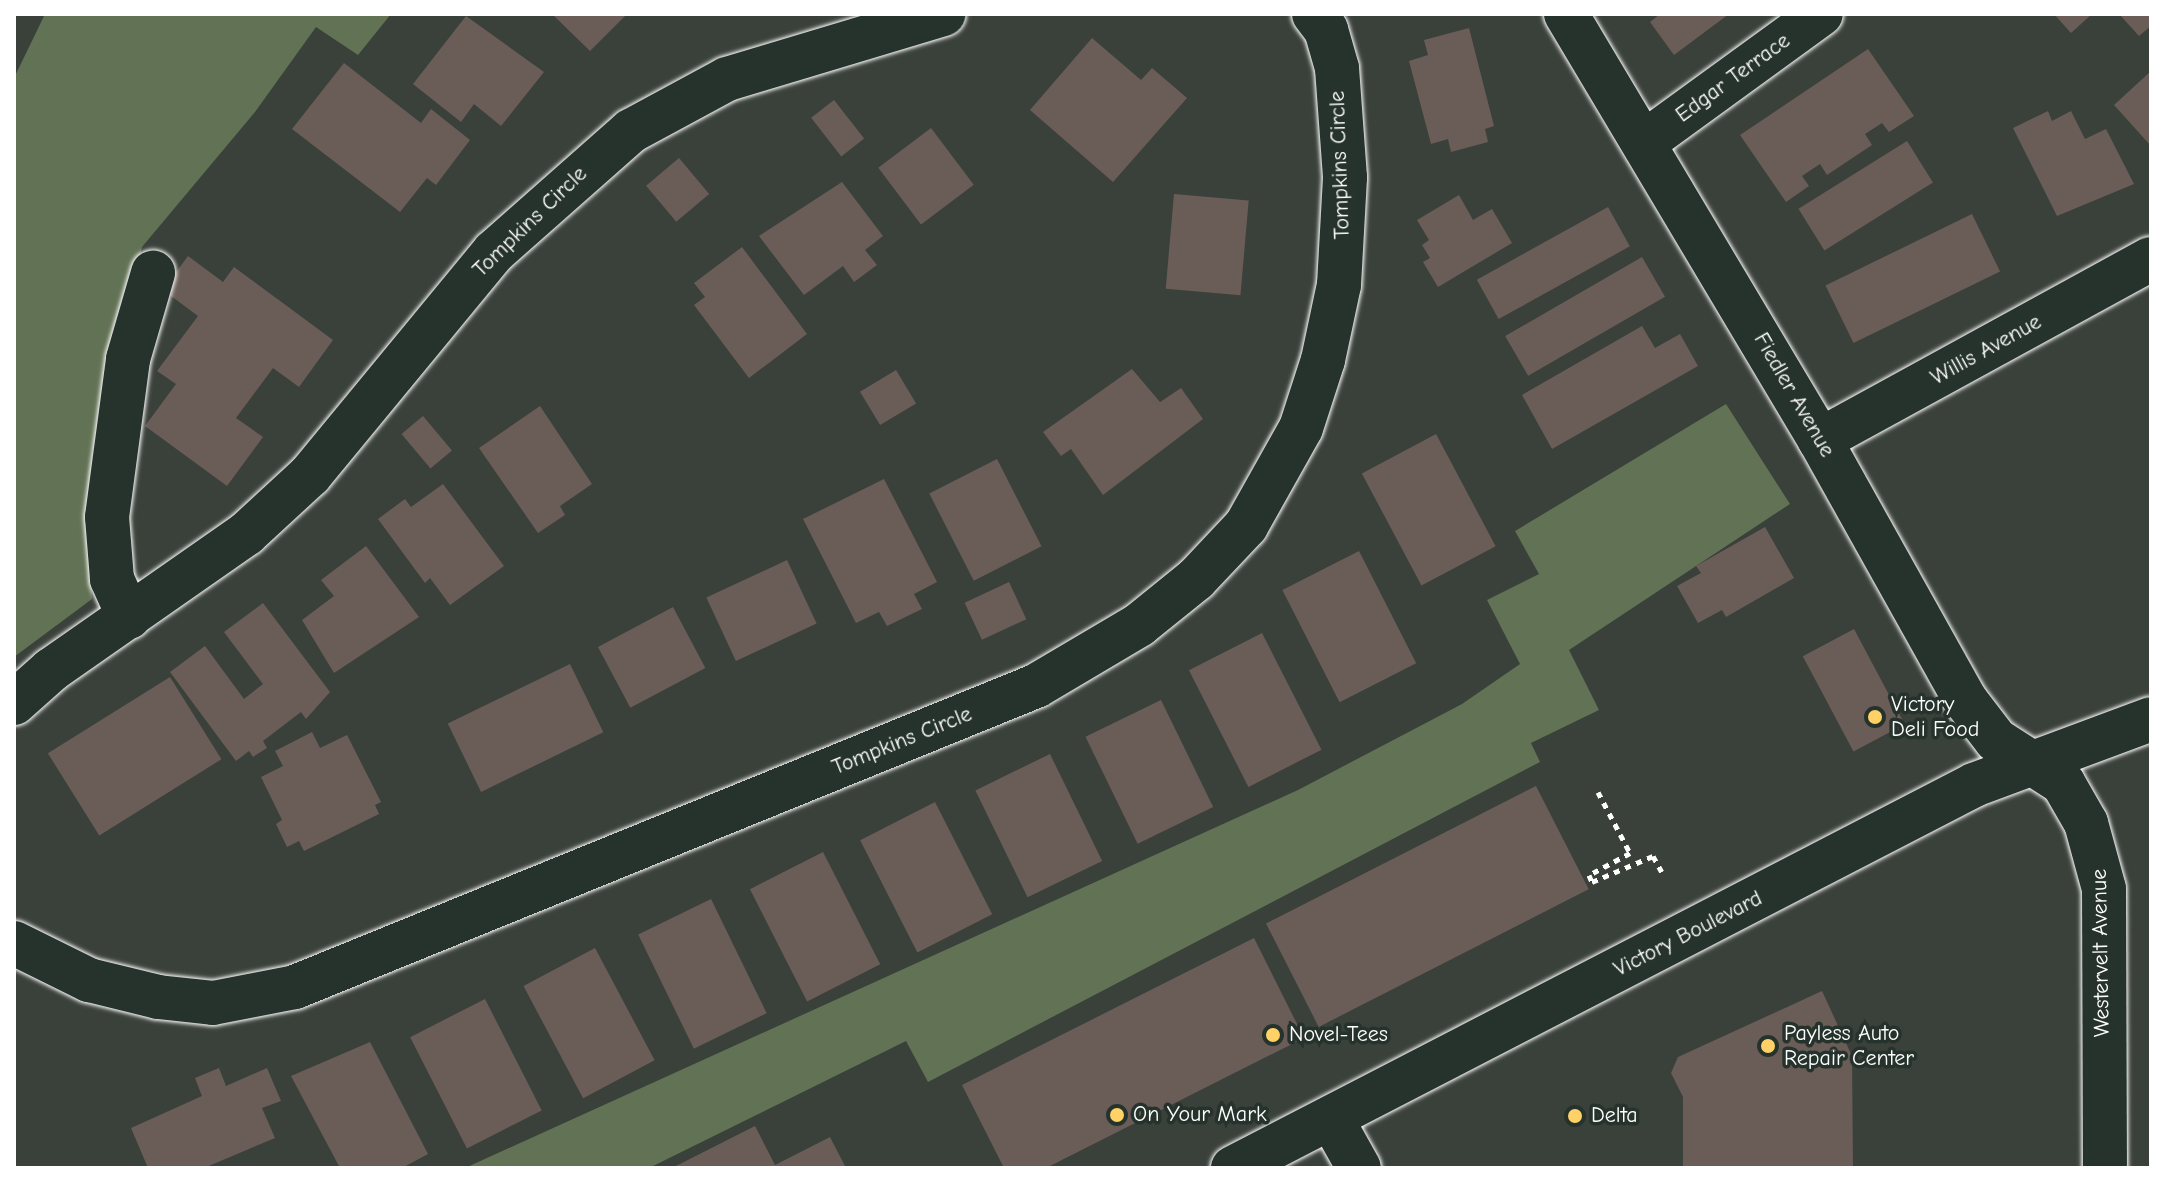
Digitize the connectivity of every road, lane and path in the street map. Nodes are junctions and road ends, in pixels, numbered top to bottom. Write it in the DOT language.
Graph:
graph roads {
  1 [pos="943,14"];
  2 [pos="1314,14"];
  3 [pos="1566,14"];
  4 [pos="1821,14"];
  5 [pos="1646,141"];
  6 [pos="2151,259"];
  7 [pos="153,273"];
  8 [pos="1820,440"];
  9 [pos="129,617"];
  10 [pos="14,703"];
  11 [pos="2151,719"];
  12 [pos="2034,761"];
  13 [pos="1598,792"];
  14 [pos="1662,872"];
  15 [pos="14,943"];
  16 [pos="1331,1118"];
  17 [pos="1233,1168"];
  18 [pos="1359,1168"];
  19 [pos="2105,1168"];
  1 -- 9 [label="street, Tompkins Circle"];
  2 -- 15 [label="street, Tompkins Circle"];
  3 -- 5 [label="street, Fiedler Avenue"];
  4 -- 5 [label="street, Edgar Terrace"];
  5 -- 8 [label="street, Fiedler Avenue"];
  6 -- 8 [label="street, Willis Avenue"];
  7 -- 9 [label="street"];
  8 -- 12 [label="street, Fiedler Avenue"];
  9 -- 10 [label="street, Tompkins Circle"];
  11 -- 12 [label="street, Victory Boulevard"];
  12 -- 16 [label="street, Victory Boulevard"];
  12 -- 19 [label="street, Westervelt Avenue"];
  13 -- 14 [label="path"];
  16 -- 17 [label="street, Victory Boulevard"];
  16 -- 18 [label="street"];
}
